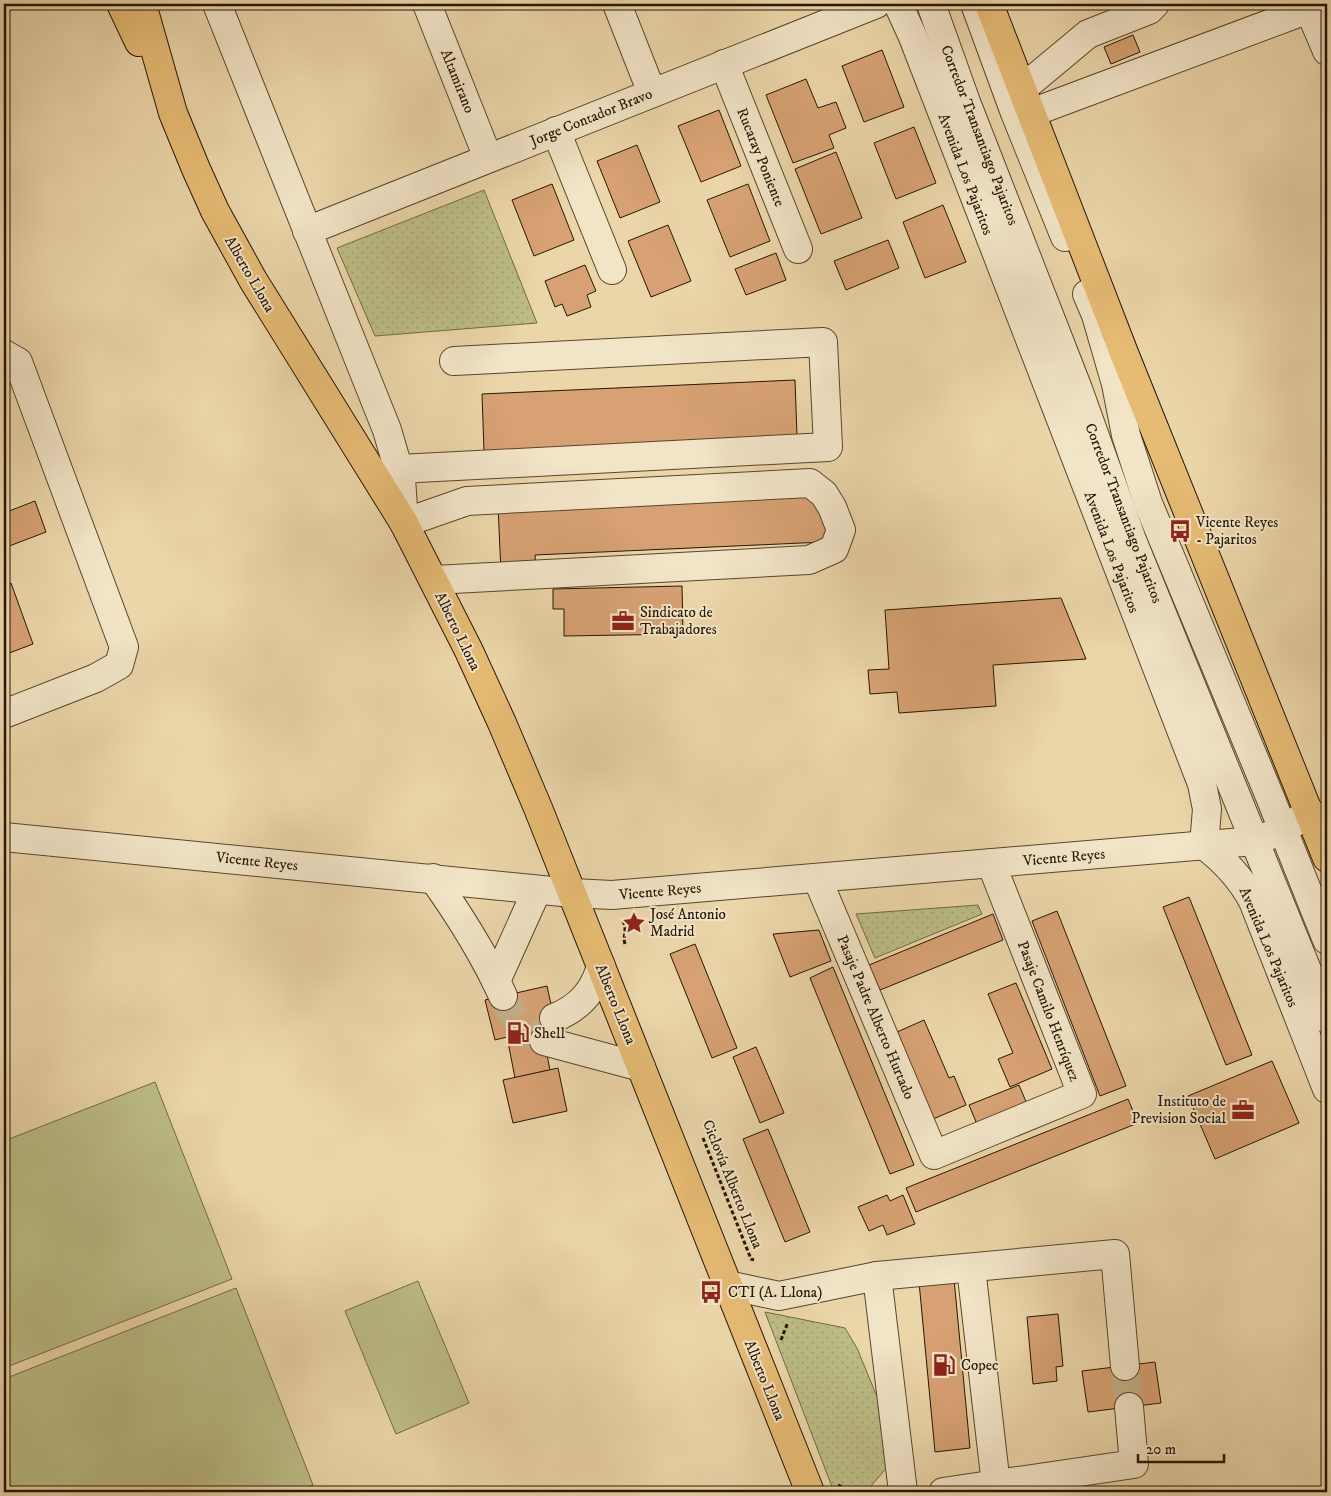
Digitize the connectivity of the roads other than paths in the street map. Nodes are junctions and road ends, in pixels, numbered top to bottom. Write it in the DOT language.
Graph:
graph roads {
  1 [pos="121,4"];
  2 [pos="142,4"];
  3 [pos="217,4"];
  4 [pos="427,4"];
  5 [pos="618,4"];
  6 [pos="876,4"];
  7 [pos="898,4"];
  8 [pos="931,4"];
  9 [pos="976,4"];
  10 [pos="989,4"];
  11 [pos="1156,4"];
  12 [pos="1308,6"];
  13 [pos="1327,51"];
  14 [pos="724,64"];
  15 [pos="652,93"];
  16 [pos="1026,101"];
  17 [pos="173,113"];
  18 [pos="556,131"];
  19 [pos="488,158"];
  20 [pos="307,231"];
  21 [pos="798,249"];
  22 [pos="612,270"];
  23 [pos="4,354"];
  24 [pos="454,361"];
  25 [pos="399,470"];
  26 [pos="404,523"];
  27 [pos="434,580"];
  28 [pos="4,714"];
  29 [pos="1310,812"];
  30 [pos="1284,830"];
  31 [pos="4,837"];
  32 [pos="1255,841"];
  33 [pos="1204,845"];
  34 [pos="1327,858"];
  35 [pos="991,863"];
  36 [pos="433,878"];
  37 [pos="817,878"];
  38 [pos="537,890"];
  39 [pos="572,893"];
  40 [pos="1327,940"];
  41 [pos="601,966"];
  42 [pos="1327,1019"];
  43 [pos="641,1067"];
  44 [pos="1327,1089"];
  45 [pos="934,1155"];
  46 [pos="971,1268"];
  47 [pos="877,1276"];
  48 [pos="727,1285"];
  49 [pos="1126,1366"];
  50 [pos="1129,1407"];
  51 [pos="996,1484"];
  52 [pos="810,1492"];
  53 [pos="903,1492"];
  54 [pos="943,1492"];
  1 -- 17 [label="main road"];
  2 -- 17 [label="main road, Alberto Llona"];
  3 -- 20 [label="street, Alberto Llona"];
  4 -- 19 [label="street, Altamirano"];
  5 -- 15 [label="street"];
  6 -- 14 [label="street, Jorge Contador Bravo"];
  7 -- 33 [label="street, Avenida Los Pajaritos"];
  8 -- 32 [label="street, Corredor Transantiago Pajaritos"];
  9 -- 30 [label="street, Corredor Transantiago Pajaritos"];
  10 -- 16 [label="main road"];
  11 -- 16 [label="street"];
  12 -- 13 [label="street"];
  12 -- 16 [label="street"];
  14 -- 15 [label="street, Jorge Contador Bravo"];
  14 -- 21 [label="street, Rucaray Poniente"];
  15 -- 18 [label="street, Jorge Contador Bravo"];
  16 -- 29 [label="main road"];
  17 -- 26 [label="main road, Alberto Llona"];
  18 -- 19 [label="street, Jorge Contador Bravo"];
  18 -- 22 [label="street"];
  19 -- 20 [label="street, Jorge Contador Bravo"];
  20 -- 25 [label="street, Alberto Llona"];
  23 -- 28 [label="street"];
  24 -- 25 [label="street"];
  25 -- 26 [label="street, Alberto Llona"];
  26 -- 27 [label="main road, Alberto Llona"];
  26 -- 27 [label="street"];
  27 -- 39 [label="main road, Alberto Llona"];
  29 -- 30 [label="street, Vicente Reyes"];
  29 -- 34 [label="main road"];
  30 -- 32 [label="street, Vicente Reyes"];
  30 -- 40 [label="street, Corredor Transantiago Pajaritos"];
  31 -- 36 [label="street, Vicente Reyes"];
  32 -- 33 [label="street, Vicente Reyes"];
  32 -- 42 [label="street, Corredor Transantiago Pajaritos"];
  33 -- 35 [label="street, Vicente Reyes"];
  33 -- 44 [label="street, Avenida Los Pajaritos"];
  35 -- 37 [label="street, Vicente Reyes"];
  35 -- 45 [label="street, Pasaje Camilo Henríquez"];
  36 -- 38 [label="street, Vicente Reyes"];
  36 -- 38 [label="street"];
  37 -- 39 [label="street, Vicente Reyes"];
  37 -- 45 [label="street, Pasaje Padre Alberto Hurtado"];
  38 -- 39 [label="street, Vicente Reyes"];
  39 -- 41 [label="main road, Alberto Llona"];
  41 -- 43 [label="main road, Alberto Llona"];
  41 -- 43 [label="street"];
  43 -- 48 [label="main road, Alberto Llona"];
  46 -- 47 [label="street"];
  46 -- 49 [label="street"];
  46 -- 51 [label="street"];
  47 -- 48 [label="street"];
  47 -- 53 [label="street"];
  48 -- 52 [label="main road, Alberto Llona"];
  50 -- 51 [label="street"];
  51 -- 54 [label="street"];
}
